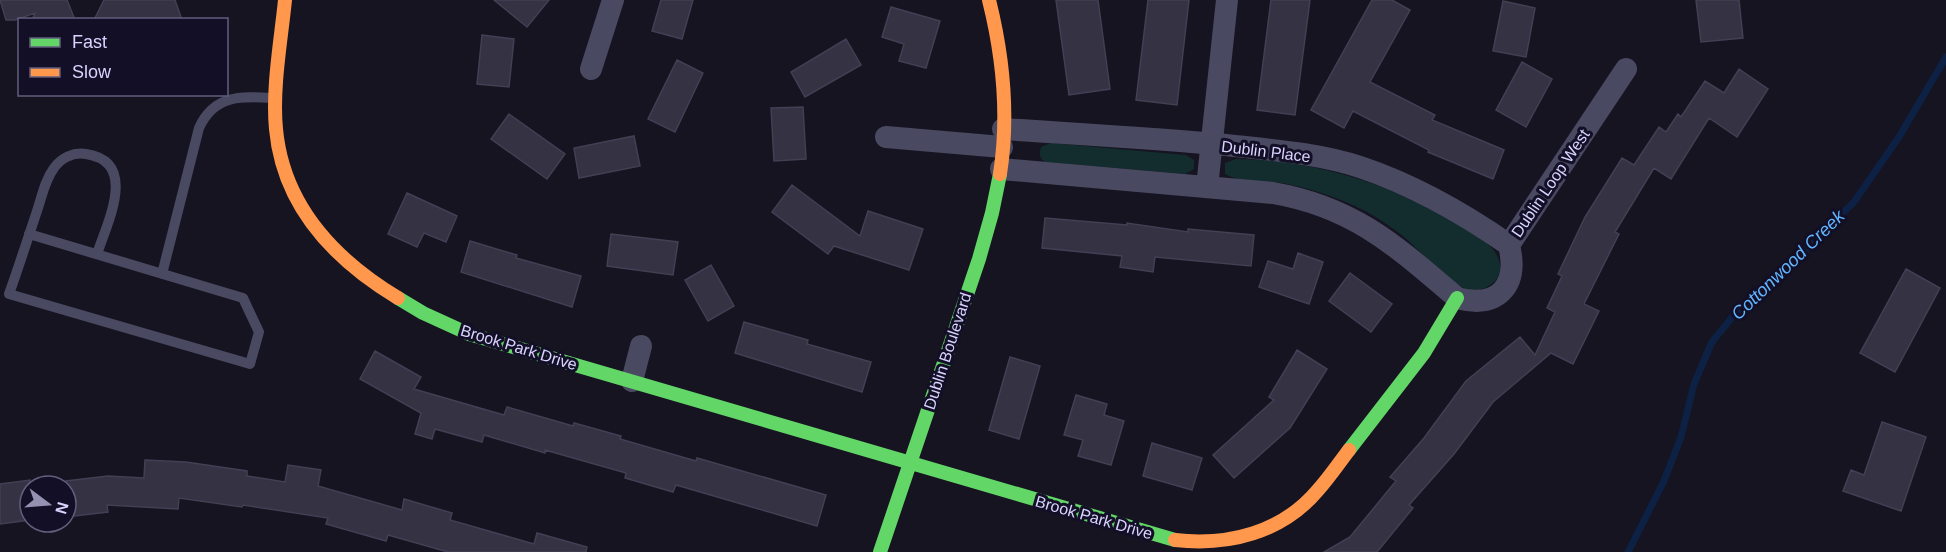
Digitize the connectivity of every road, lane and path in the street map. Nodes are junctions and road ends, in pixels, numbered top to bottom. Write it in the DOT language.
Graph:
graph roads {
  1 [pos="285,0"];
  2 [pos="613,0"];
  3 [pos="989,0"];
  4 [pos="1227,0"];
  5 [pos="591,69"];
  6 [pos="1626,69"];
  7 [pos="276,98"];
  8 [pos="886,137"];
  9 [pos="1212,144"];
  10 [pos="1002,148"];
  11 [pos="1208,187"];
  12 [pos="29,234"];
  13 [pos="1509,245"];
  14 [pos="97,254"];
  15 [pos="162,274"];
  16 [pos="1457,297"];
  17 [pos="641,346"];
  18 [pos="632,381"];
  19 [pos="910,463"];
  20 [pos="880,552"];
  1 -- 7 [label="street, Brook Park Drive"];
  2 -- 5 [label="street"];
  3 -- 10 [label="street, Dublin Boulevard"];
  4 -- 9 [label="street"];
  6 -- 13 [label="street, Dublin Loop West"];
  7 -- 15 [label="lane"];
  7 -- 18 [label="street, Brook Park Drive"];
  8 -- 10 [label="street"];
  9 -- 10 [label="street, Dublin Place"];
  9 -- 11 [label="street"];
  9 -- 13 [label="street, Dublin Place"];
  10 -- 11 [label="street"];
  10 -- 19 [label="street, Dublin Boulevard"];
  11 -- 16 [label="street"];
  12 -- 14 [label="lane"];
  12 -- 14 [label="lane"];
  12 -- 15 [label="lane"];
  13 -- 16 [label="street, Dublin Loop West"];
  14 -- 15 [label="lane"];
  16 -- 19 [label="street, Brook Park Drive"];
  17 -- 18 [label="street"];
  18 -- 19 [label="street, Brook Park Drive"];
  19 -- 20 [label="street, Dublin Boulevard"];
}
